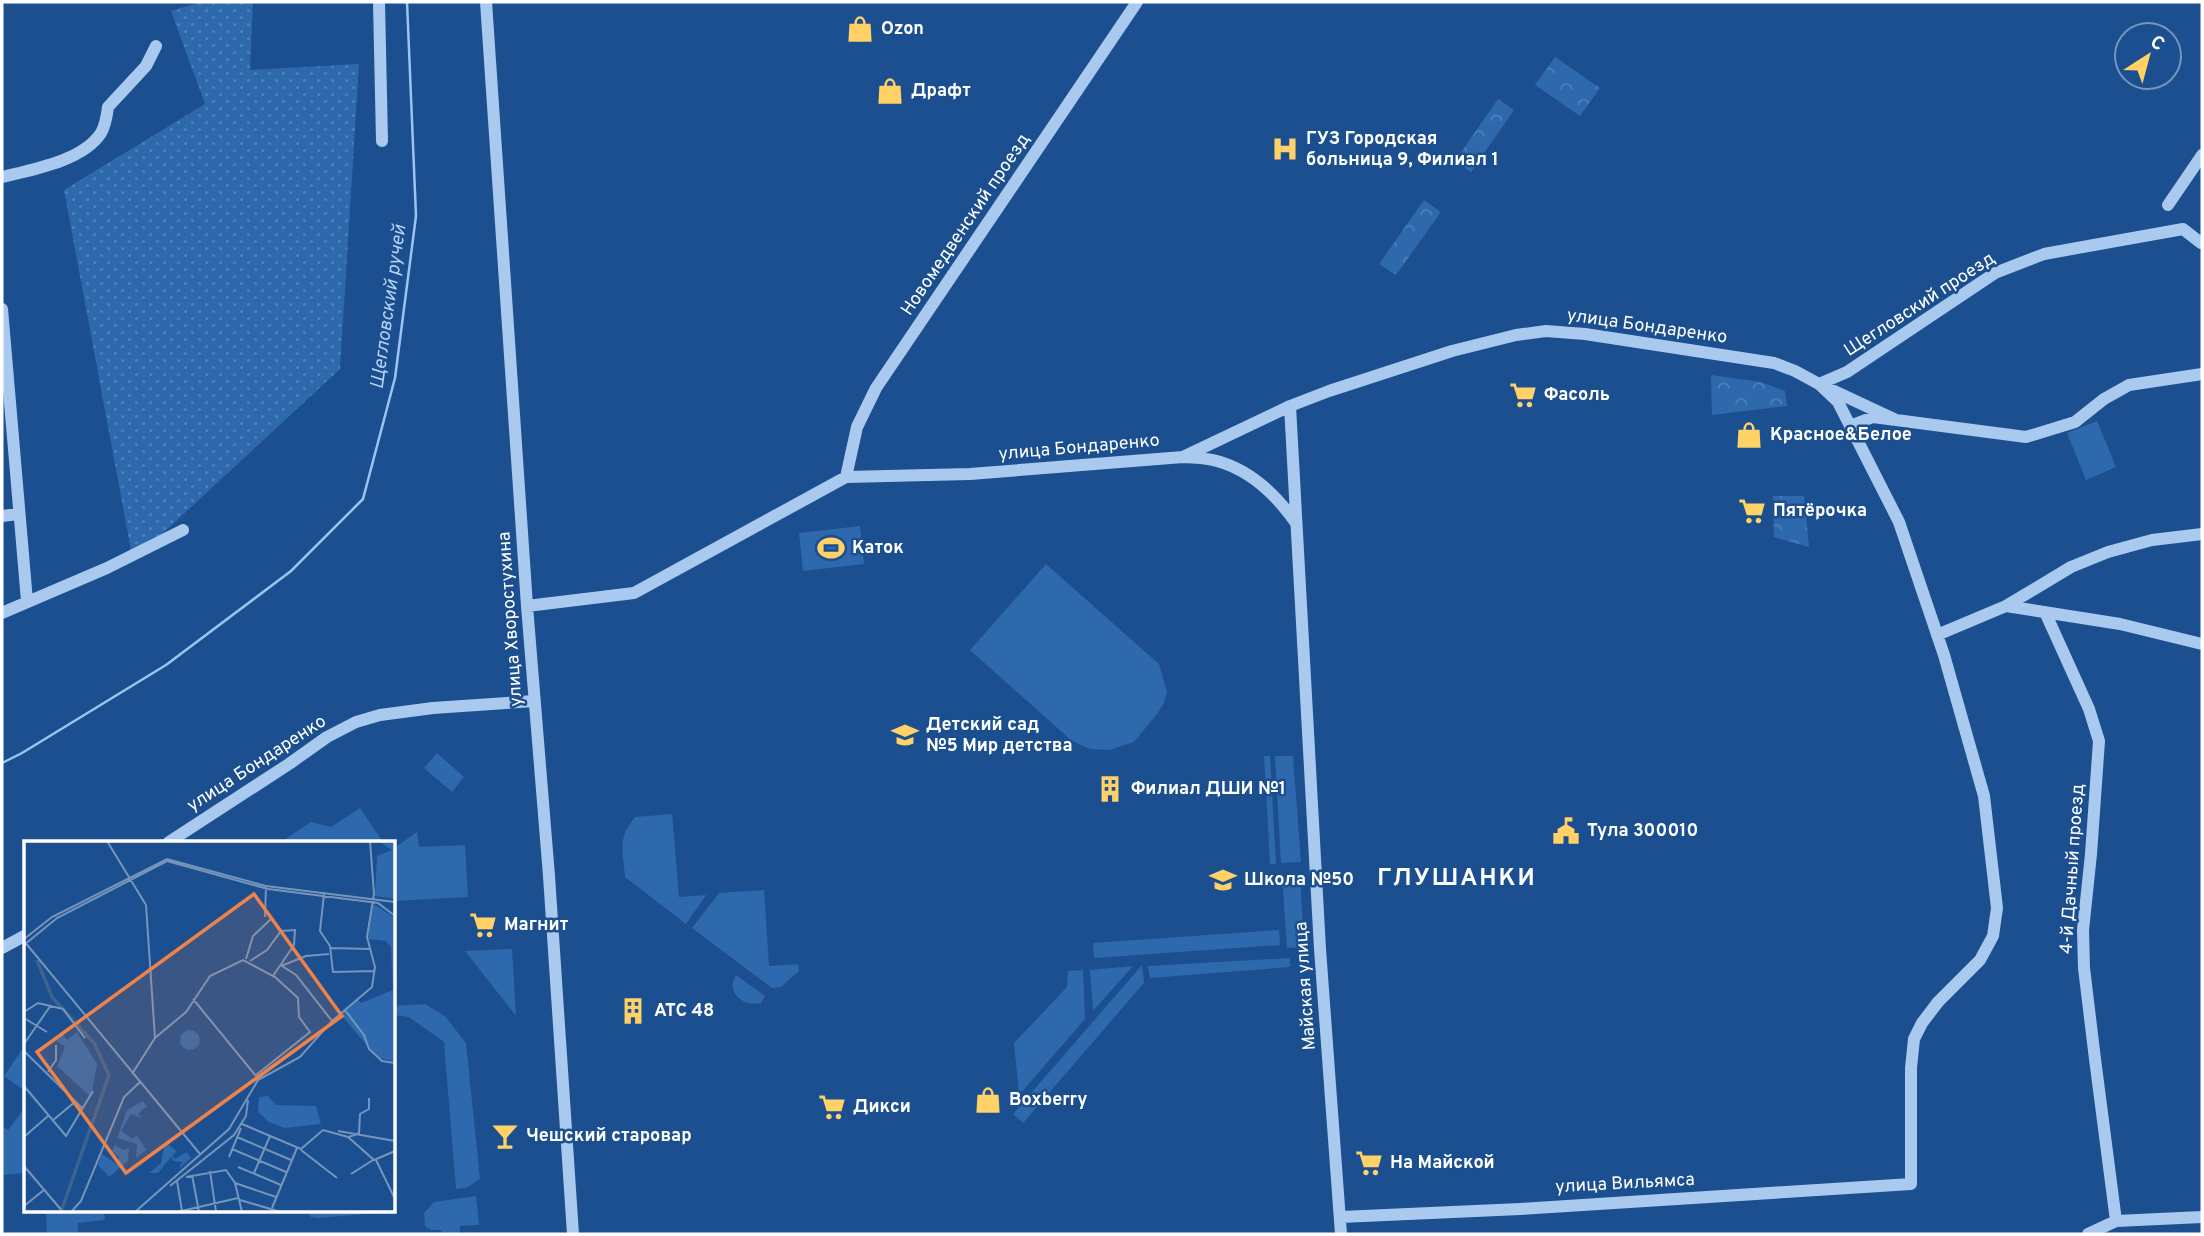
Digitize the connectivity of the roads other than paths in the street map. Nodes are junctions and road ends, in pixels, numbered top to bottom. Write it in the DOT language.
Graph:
graph roads {
  1 [pos="379,2"];
  2 [pos="486,2"];
  3 [pos="1137,2"];
  4 [pos="156,46"];
  5 [pos="382,141"];
  6 [pos="2202,155"];
  7 [pos="2,177"];
  8 [pos="2168,205"];
  9 [pos="2201,243"];
  10 [pos="2,309"];
  11 [pos="2202,374"];
  12 [pos="1819,384"];
  13 [pos="1290,406"];
  14 [pos="1896,420"];
  15 [pos="1850,426"];
  16 [pos="1184,457"];
  17 [pos="846,477"];
  18 [pos="18,514"];
  19 [pos="2,516"];
  20 [pos="1297,525"];
  21 [pos="183,530"];
  22 [pos="2202,534"];
  23 [pos="27,601"];
  24 [pos="527,606"];
  25 [pos="2006,606"];
  26 [pos="2045,612"];
  27 [pos="2,613"];
  28 [pos="1937,635"];
  29 [pos="2202,644"];
  30 [pos="534,701"];
  31 [pos="171,841"];
  32 [pos="24,935"];
  33 [pos="2,948"];
  34 [pos="1911,1184"];
  35 [pos="1341,1217"];
  36 [pos="2202,1217"];
  37 [pos="2116,1221"];
  38 [pos="573,1234"];
  39 [pos="1341,1234"];
  40 [pos="2088,1234"];
  1 -- 5 [label="street"];
  2 -- 24 [label="street, улица Хворостухина"];
  3 -- 17 [label="street, Новомедвенский проезд"];
  4 -- 7 [label="street"];
  6 -- 8 [label="street"];
  9 -- 12 [label="street, Щегловский проезд"];
  10 -- 18 [label="street"];
  11 -- 14 [label="street"];
  12 -- 13 [label="street, улица Бондаренко"];
  12 -- 14 [label="street"];
  12 -- 15 [label="street, улица Бондаренко"];
  13 -- 16 [label="street, улица Бондаренко"];
  13 -- 20 [label="street, Майская улица"];
  14 -- 15 [label="street"];
  15 -- 28 [label="street, улица Бондаренко"];
  16 -- 17 [label="street, улица Бондаренко"];
  16 -- 20 [label="street"];
  17 -- 24 [label="street, улица Бондаренко"];
  18 -- 19 [label="street"];
  18 -- 23 [label="street"];
  20 -- 35 [label="street, Майская улица"];
  21 -- 23 [label="street"];
  22 -- 25 [label="street"];
  23 -- 27 [label="street"];
  24 -- 30 [label="street, улица Хворостухина"];
  25 -- 26 [label="street"];
  25 -- 28 [label="street"];
  26 -- 29 [label="street"];
  26 -- 37 [label="street, 4-й Дачный проезд"];
  28 -- 34 [label="street, улица Бондаренко"];
  30 -- 31 [label="street, улица Бондаренко"];
  30 -- 38 [label="street, улица Хворостухина"];
  32 -- 33 [label="street"];
  34 -- 35 [label="street, улица Вильямса"];
  35 -- 39 [label="street, Майская улица"];
  36 -- 37 [label="street"];
  37 -- 40 [label="street"];
}
